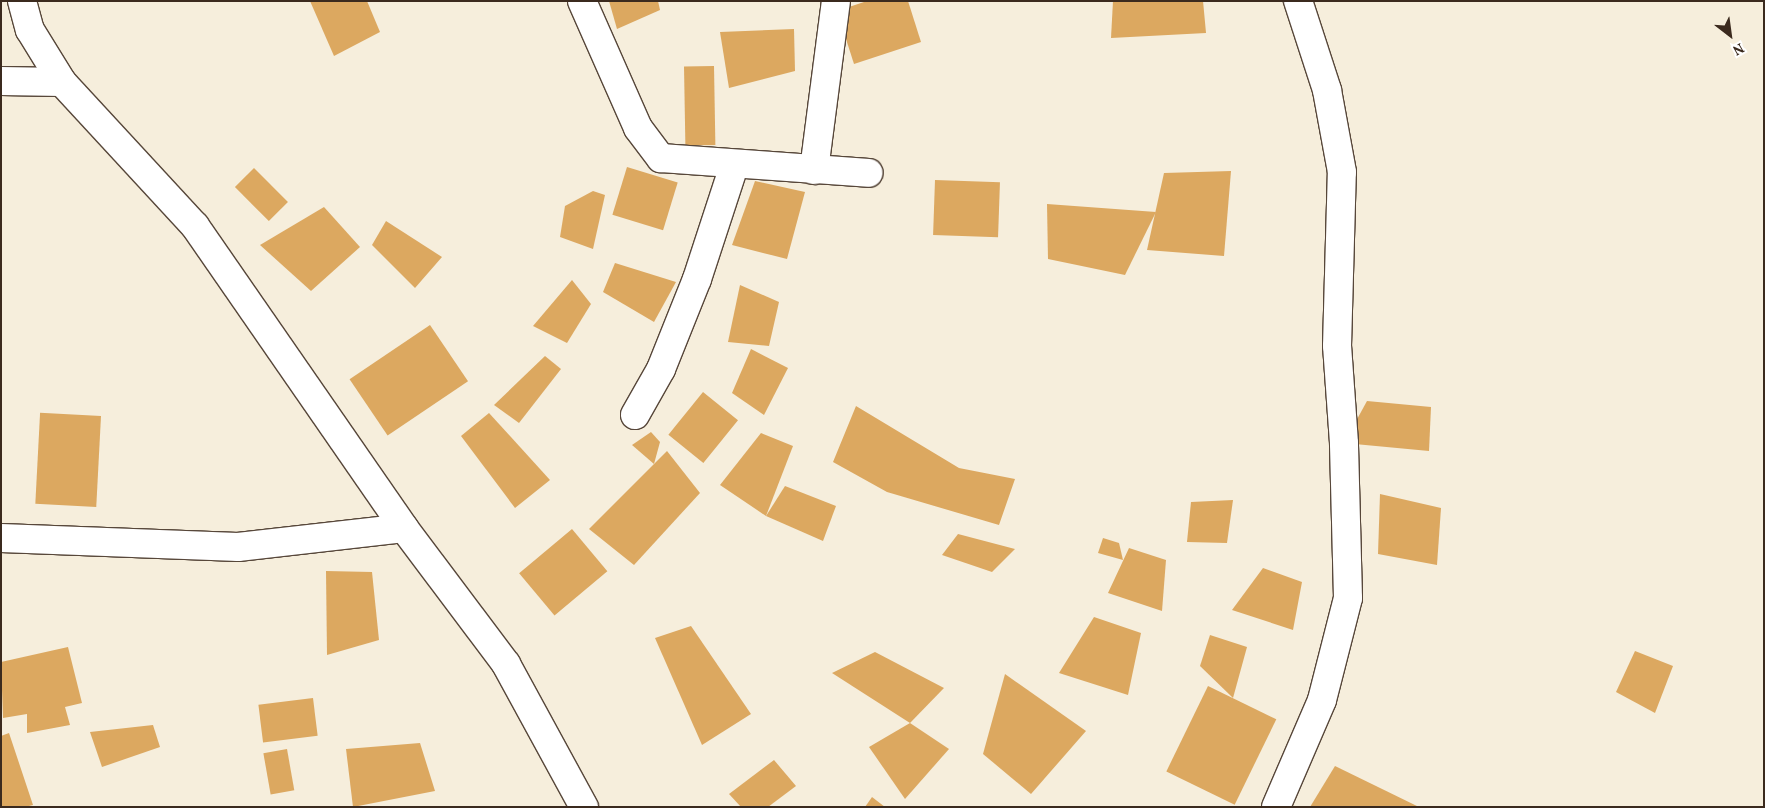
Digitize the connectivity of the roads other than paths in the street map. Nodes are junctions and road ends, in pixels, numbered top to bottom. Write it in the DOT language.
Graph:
graph roads {
  1 [pos="22,1"];
  2 [pos="582,1"];
  3 [pos="836,1"];
  4 [pos="1298,1"];
  5 [pos="1,81"];
  6 [pos="62,82"];
  7 [pos="734,166"];
  8 [pos="814,170"];
  9 [pos="868,173"];
  10 [pos="635,415"];
  11 [pos="404,528"];
  12 [pos="1,538"];
  13 [pos="584,807"];
  14 [pos="1276,807"];
  1 -- 6 [label="street"];
  2 -- 7 [label="street"];
  3 -- 8 [label="street"];
  4 -- 14 [label="street"];
  5 -- 6 [label="street"];
  6 -- 11 [label="street"];
  7 -- 8 [label="street"];
  7 -- 10 [label="street"];
  8 -- 9 [label="street"];
  11 -- 12 [label="street"];
  11 -- 13 [label="street"];
}
